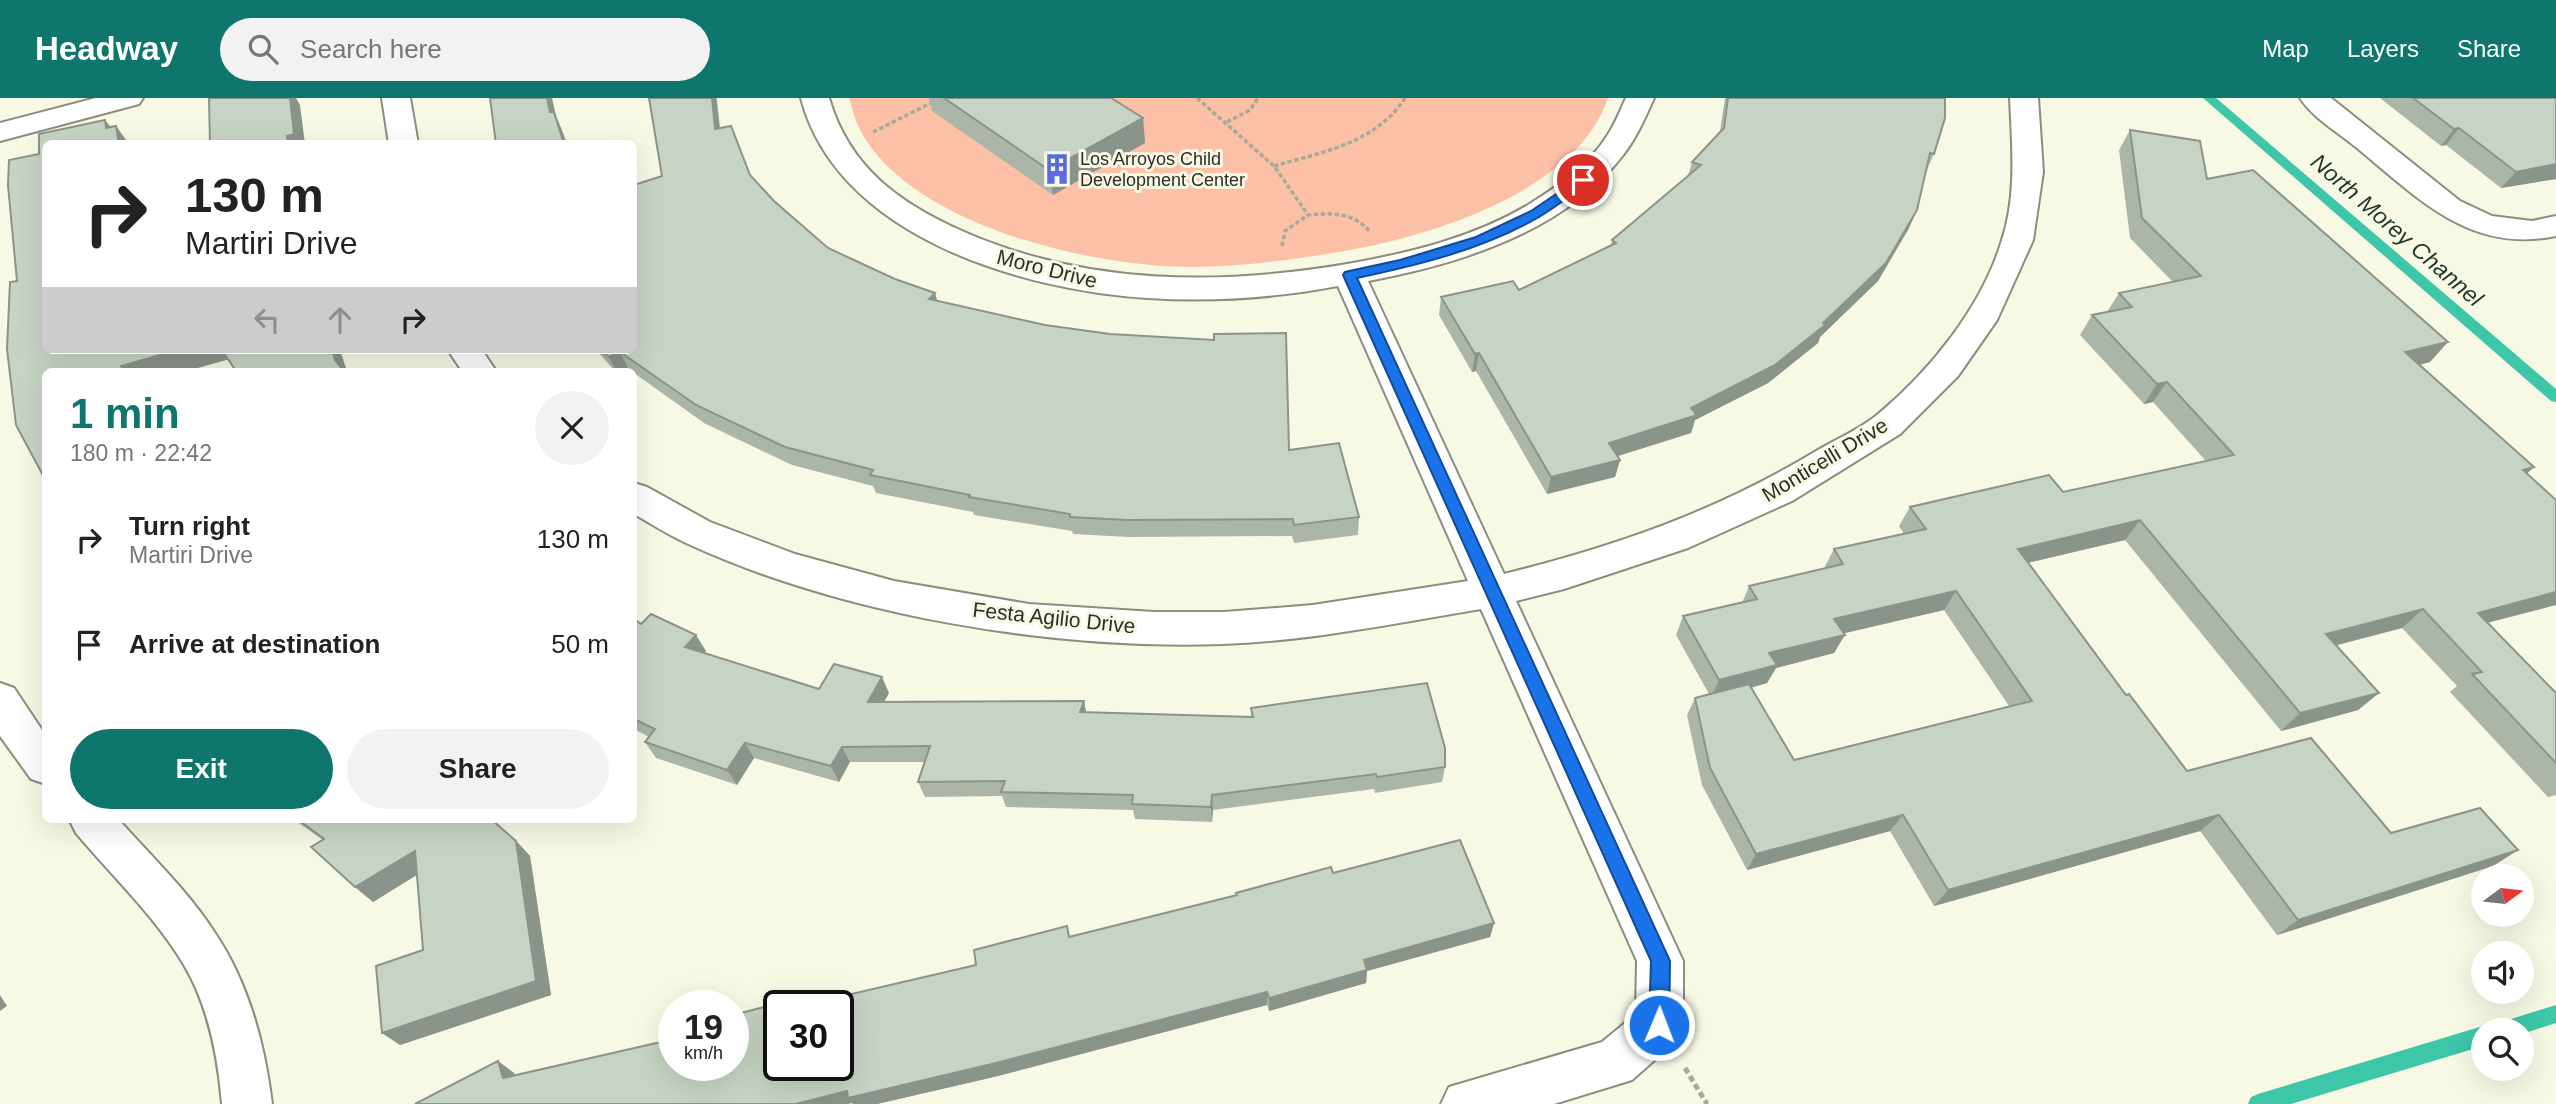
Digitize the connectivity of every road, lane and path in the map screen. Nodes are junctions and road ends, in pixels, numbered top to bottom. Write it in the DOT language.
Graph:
graph roads {
  1 [pos="129,98"];
  2 [pos="396,98"];
  3 [pos="815,98"];
  4 [pos="941,98"];
  5 [pos="1197,98"];
  6 [pos="1258,98"];
  7 [pos="1405,98"];
  8 [pos="1640,98"];
  9 [pos="2024,98"];
  10 [pos="2314,98"];
  11 [pos="1227,122"];
  12 [pos="0,132"];
  13 [pos="869,135"];
  14 [pos="403,140"];
  15 [pos="1274,166"];
  16 [pos="1308,215"];
  17 [pos="2556,226"];
  18 [pos="1372,236"];
  19 [pos="1282,250"];
  20 [pos="1349,275"];
  21 [pos="637,499"];
  22 [pos="1493,592"];
  23 [pos="0,701"];
  24 [pos="42,761"];
  25 [pos="94,823"];
  26 [pos="247,1104"];
  27 [pos="1466,1104"];
  1 -- 12 [label="street"];
  2 -- 14 [label="street"];
  3 -- 20 [label="street, Moro Drive"];
  4 -- 13 [label="path"];
  5 -- 11 [label="path"];
  6 -- 11 [label="path"];
  7 -- 15 [label="path"];
  8 -- 20 [label="street, Moro Drive"];
  9 -- 22 [label="street, Monticelli Drive"];
  10 -- 17 [label="street"];
  11 -- 15 [label="path"];
  15 -- 16 [label="path"];
  16 -- 18 [label="path"];
  16 -- 19 [label="path"];
  20 -- 22 [label="street"];
  21 -- 22 [label="street, Festa Agilio Drive"];
  22 -- 27 [label="street"];
  23 -- 24 [label="street"];
  25 -- 26 [label="street"];
}
